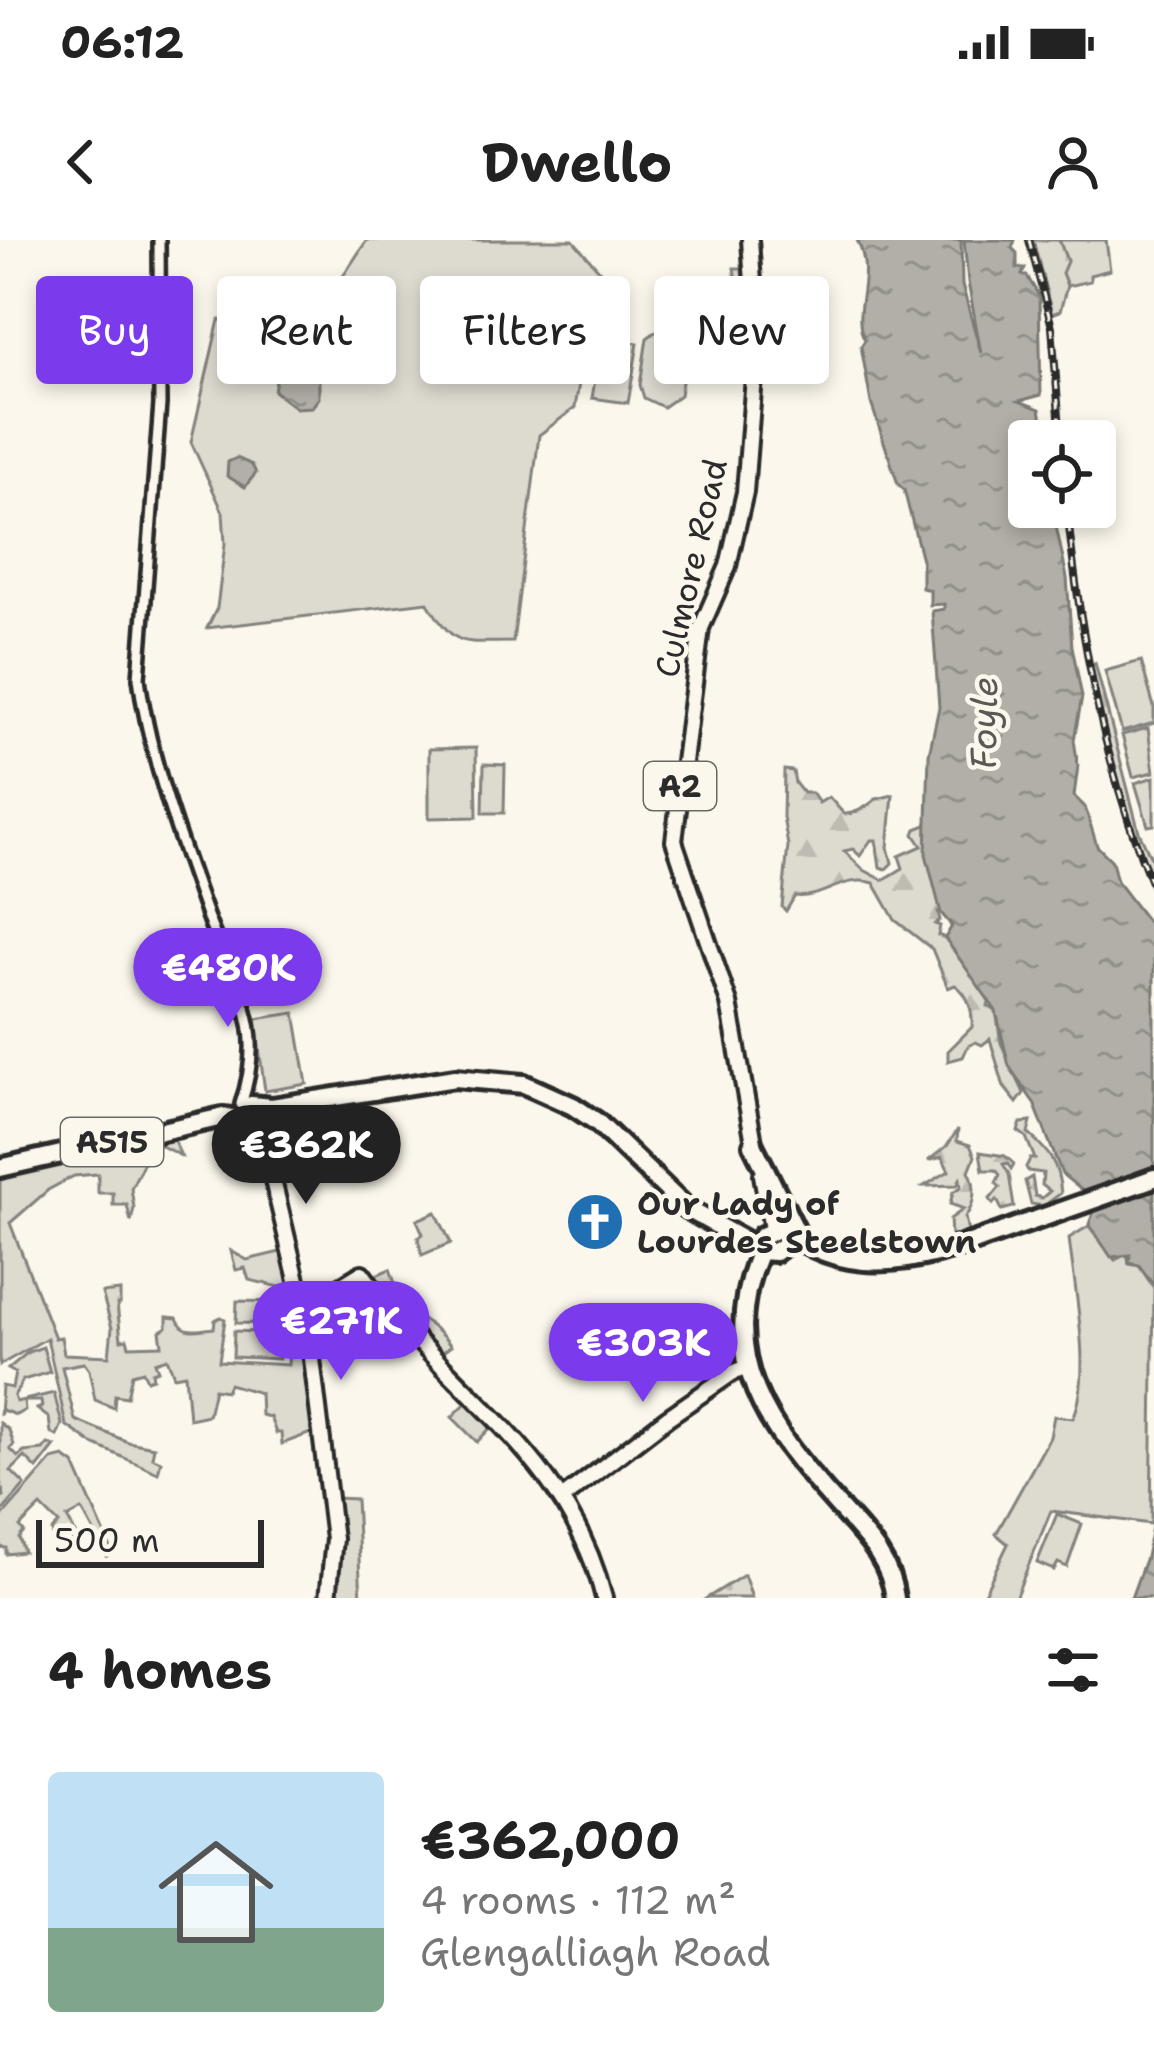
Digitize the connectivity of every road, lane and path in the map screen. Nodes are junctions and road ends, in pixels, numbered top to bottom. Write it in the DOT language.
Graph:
graph roads {
  1 [pos="159,240"];
  2 [pos="750,240"];
  3 [pos="245,1111"];
  4 [pos="754,1145"];
  5 [pos="0,1168"];
  6 [pos="1154,1180"];
  7 [pos="1021,1228"];
  8 [pos="772,1241"];
  9 [pos="847,1256"];
  10 [pos="872,1267"];
  11 [pos="746,1295"];
  12 [pos="307,1296"];
  13 [pos="743,1366"];
  14 [pos="563,1498"];
  15 [pos="328,1598"];
  16 [pos="604,1598"];
  17 [pos="895,1598"];
  1 -- 3 [label="street"];
  2 -- 4 [label="main road, Culmore Road / A2"];
  3 -- 5 [label="highway, A515"];
  3 -- 8 [label="highway, A515"];
  3 -- 12 [label="main road"];
  4 -- 8 [label="main road, Culmore Road / A2"];
  4 -- 9 [label="highway"];
  6 -- 7 [label="highway, A515"];
  7 -- 9 [label="highway, A515"];
  7 -- 10 [label="highway, A515"];
  8 -- 9 [label="highway, A515"];
  8 -- 10 [label="highway, A515"];
  8 -- 11 [label="highway, Culmore Road / A2"];
  10 -- 11 [label="highway"];
  11 -- 13 [label="highway, Culmore Road / A2"];
  12 -- 14 [label="main road"];
  12 -- 15 [label="main road"];
  13 -- 14 [label="main road"];
  13 -- 17 [label="highway, Culmore Road / A2"];
  14 -- 16 [label="main road"];
}
